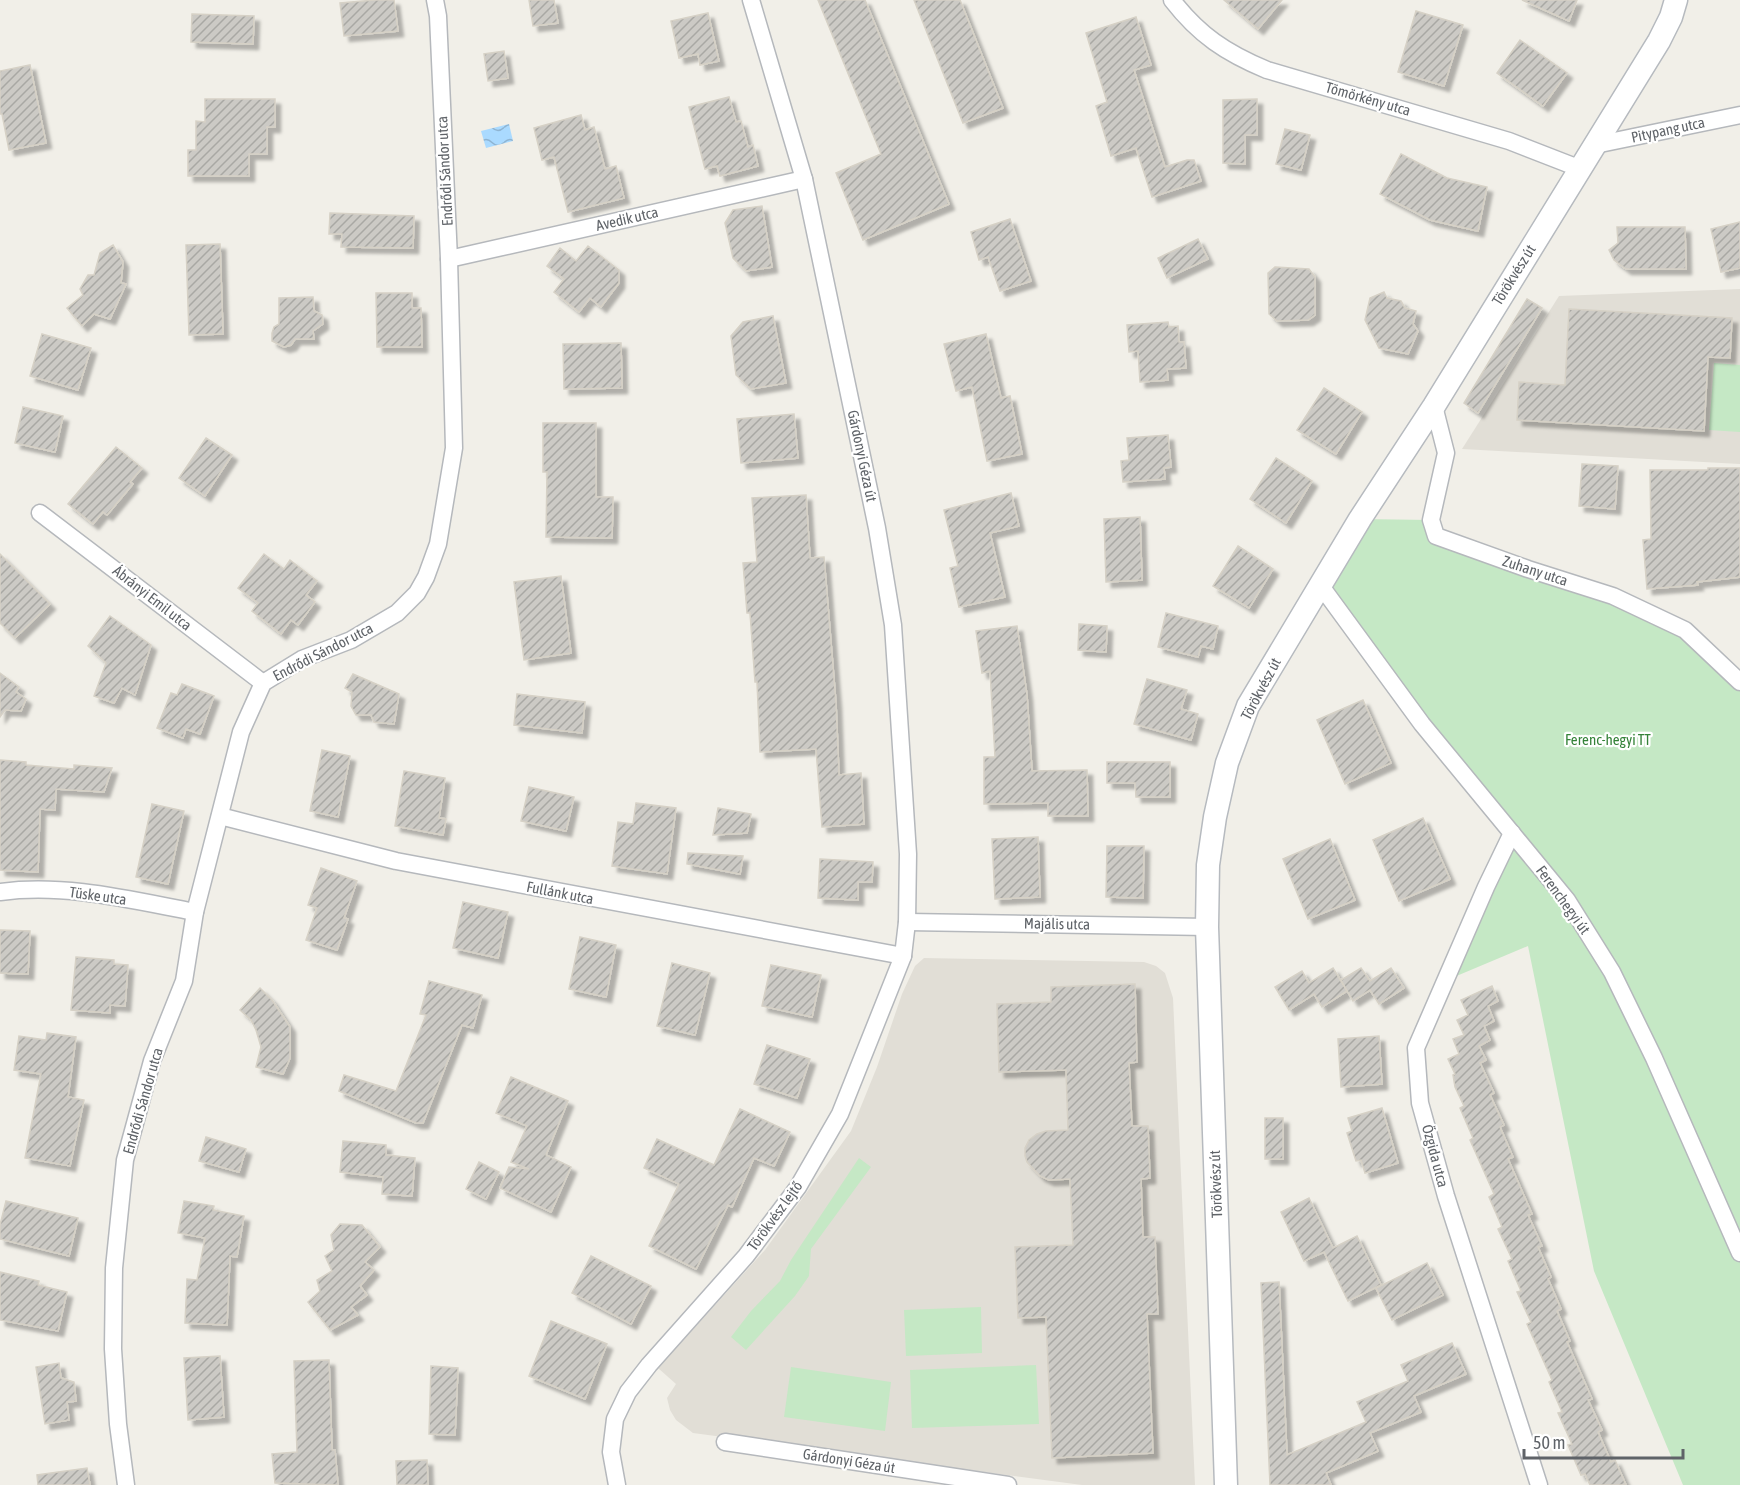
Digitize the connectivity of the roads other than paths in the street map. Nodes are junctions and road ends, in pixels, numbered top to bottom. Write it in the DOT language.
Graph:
graph roads {
  1 [pos="435,0"];
  2 [pos="751,0"];
  3 [pos="1172,0"];
  4 [pos="1676,0"];
  5 [pos="1740,115"];
  6 [pos="1595,145"];
  7 [pos="1581,169"];
  8 [pos="804,179"];
  9 [pos="449,259"];
  10 [pos="1434,406"];
  11 [pos="40,513"];
  12 [pos="1321,586"];
  13 [pos="1740,682"];
  14 [pos="263,683"];
  15 [pos="220,816"];
  16 [pos="1512,833"];
  17 [pos="0,892"];
  18 [pos="195,912"];
  19 [pos="907,922"];
  20 [pos="1208,927"];
  21 [pos="903,956"];
  22 [pos="1740,1253"];
  23 [pos="725,1442"];
  24 [pos="126,1485"];
  25 [pos="617,1485"];
  26 [pos="1008,1485"];
  27 [pos="1226,1485"];
  28 [pos="1539,1485"];
  1 -- 9 [label="street, Endrődi Sándor utca"];
  2 -- 8 [label="street, Gárdonyi Géza út"];
  3 -- 7 [label="street, Tömörkény utca"];
  4 -- 6 [label="street, Törökvész út"];
  5 -- 6 [label="street, Pitypang utca"];
  6 -- 7 [label="street, Törökvész út"];
  7 -- 10 [label="street, Törökvész út"];
  8 -- 9 [label="street, Avedik utca"];
  8 -- 19 [label="street, Gárdonyi Géza út"];
  9 -- 14 [label="street, Endrődi Sándor utca"];
  10 -- 12 [label="street, Törökvész út"];
  10 -- 13 [label="street, Zuhany utca"];
  11 -- 14 [label="street, Ábrányi Emil utca"];
  12 -- 16 [label="street, Ferenchegyi út"];
  12 -- 20 [label="street, Törökvész út"];
  14 -- 15 [label="street, Endrődi Sándor utca"];
  15 -- 18 [label="street, Endrődi Sándor utca"];
  15 -- 21 [label="street, Fullánk utca"];
  16 -- 22 [label="street, Ferenchegyi út"];
  16 -- 28 [label="street, Őzgida utca"];
  17 -- 18 [label="street, Tüske utca"];
  18 -- 24 [label="street, Endrődi Sándor utca"];
  19 -- 20 [label="street, Majális utca"];
  19 -- 21 [label="street, Törökvész lejtő"];
  20 -- 27 [label="street, Törökvész út"];
  21 -- 25 [label="street, Törökvész lejtő"];
  23 -- 26 [label="street, Gárdonyi Géza út"];
}
